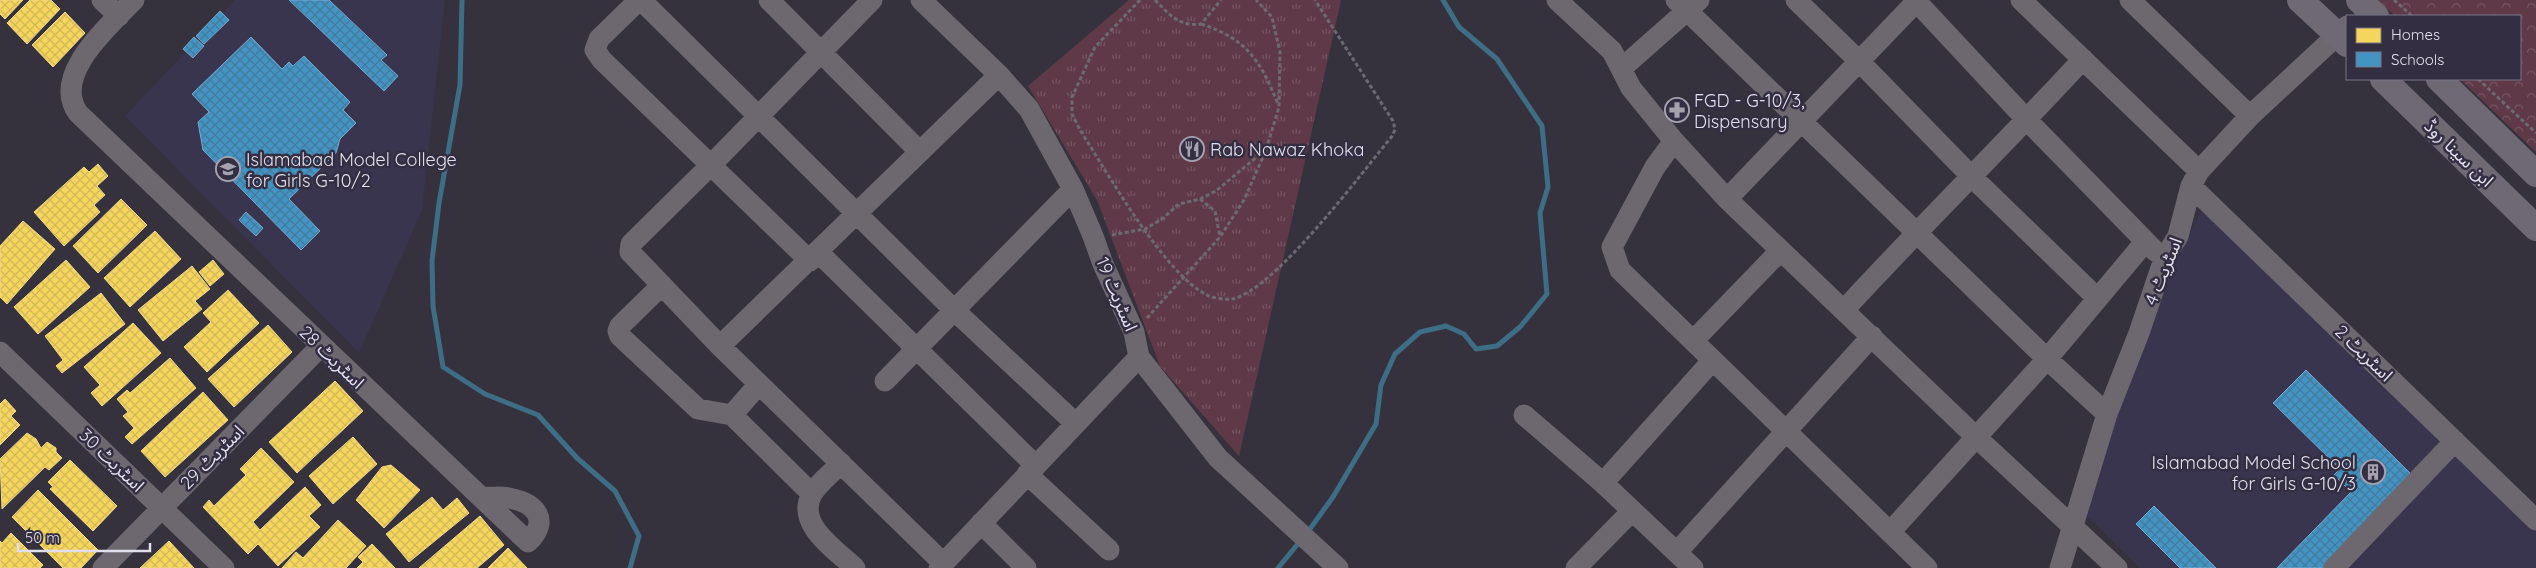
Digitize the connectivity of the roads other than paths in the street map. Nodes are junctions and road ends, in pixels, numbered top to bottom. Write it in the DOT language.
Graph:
graph roads {
  1 [pos="102,0"];
  2 [pos="134,0"];
  3 [pos="640,0"];
  4 [pos="769,0"];
  5 [pos="872,0"];
  6 [pos="921,0"];
  7 [pos="1557,0"];
  8 [pos="1796,0"];
  9 [pos="2021,0"];
  10 [pos="2130,0"];
  11 [pos="2300,0"];
  12 [pos="1921,2"];
  13 [pos="1688,4"];
  14 [pos="119,16"];
  15 [pos="2344,35"];
  16 [pos="820,52"];
  17 [pos="2083,59"];
  18 [pos="1858,60"];
  19 [pos="1622,68"];
  20 [pos="999,74"];
  21 [pos="2384,80"];
  22 [pos="2440,80"];
  23 [pos="758,115"];
  24 [pos="2250,116"];
  25 [pos="2027,120"];
  26 [pos="1800,121"];
  27 [pos="1674,141"];
  28 [pos="919,151"];
  29 [pos="710,166"];
  30 [pos="2536,174"];
  31 [pos="1972,177"];
  32 [pos="2195,179"];
  33 [pos="1073,189"];
  34 [pos="1728,199"];
  35 [pos="856,214"];
  36 [pos="2536,228"];
  37 [pos="1915,232"];
  38 [pos="2145,242"];
  39 [pos="1780,251"];
  40 [pos="814,257"];
  41 [pos="2164,259"];
  42 [pos="662,285"];
  43 [pos="2096,297"];
  44 [pos="954,310"];
  45 [pos="1844,310"];
  46 [pos="1872,336"];
  47 [pos="1693,341"];
  48 [pos="321,346"];
  49 [pos="720,346"];
  50 [pos="916,350"];
  51 [pos="0,352"];
  52 [pos="1139,357"];
  53 [pos="2046,359"];
  54 [pos="1712,361"];
  55 [pos="885,381"];
  56 [pos="758,384"];
  57 [pos="2107,414"];
  58 [pos="732,415"];
  59 [pos="1524,415"];
  60 [pos="1075,423"];
  61 [pos="1785,430"];
  62 [pos="1976,436"];
  63 [pos="2455,441"];
  64 [pos="841,463"];
  65 [pos="1032,470"];
  66 [pos="1603,483"];
  67 [pos="812,494"];
  68 [pos="482,497"];
  69 [pos="162,508"];
  70 [pos="1632,511"];
  71 [pos="2536,520"];
  72 [pos="981,523"];
  73 [pos="2073,528"];
  74 [pos="1891,531"];
  75 [pos="1109,550"];
  76 [pos="1677,552"];
  77 [pos="941,565"];
  78 [pos="103,568"];
  79 [pos="224,568"];
  80 [pos="855,568"];
  81 [pos="1026,568"];
  82 [pos="1338,568"];
  83 [pos="1576,568"];
  84 [pos="1693,568"];
  85 [pos="1927,568"];
  86 [pos="2060,568"];
  87 [pos="2117,568"];
  88 [pos="2334,568"];
  1 -- 14 [label="street"];
  2 -- 14 [label="street"];
  3 -- 23 [label="street"];
  3 -- 29 [label="street"];
  4 -- 16 [label="street"];
  5 -- 16 [label="street"];
  6 -- 20 [label="street, اسٹریٹ 19"];
  7 -- 19 [label="street"];
  8 -- 18 [label="street"];
  9 -- 17 [label="street, اسٹریٹ 2"];
  10 -- 24 [label="street"];
  11 -- 15 [label="main road"];
  12 -- 18 [label="street"];
  12 -- 25 [label="street"];
  13 -- 19 [label="street"];
  13 -- 26 [label="street"];
  14 -- 48 [label="street, اسٹریٹ 28"];
  15 -- 24 [label="street, اسٹریٹ 4"];
  16 -- 23 [label="street"];
  16 -- 28 [label="street"];
  17 -- 25 [label="street"];
  17 -- 32 [label="street, اسٹریٹ 2"];
  18 -- 26 [label="street"];
  18 -- 31 [label="street"];
  19 -- 27 [label="street"];
  20 -- 28 [label="street"];
  20 -- 33 [label="street, اسٹریٹ 19"];
  21 -- 36 [label="main road, ابن سینا روڈ"];
  22 -- 30 [label="main road"];
  23 -- 29 [label="street"];
  23 -- 35 [label="street"];
  24 -- 32 [label="street, اسٹریٹ 4"];
  25 -- 31 [label="street"];
  25 -- 38 [label="street"];
  26 -- 34 [label="street"];
  26 -- 37 [label="street"];
  27 -- 34 [label="street"];
  27 -- 47 [label="street"];
  28 -- 35 [label="street"];
  29 -- 40 [label="street"];
  29 -- 42 [label="street"];
  31 -- 37 [label="street"];
  31 -- 43 [label="street"];
  32 -- 41 [label="street, اسٹریٹ 4"];
  32 -- 63 [label="street, اسٹریٹ 2"];
  33 -- 44 [label="street"];
  33 -- 52 [label="street, اسٹریٹ 19"];
  34 -- 39 [label="street"];
  35 -- 40 [label="street"];
  35 -- 44 [label="street"];
  37 -- 45 [label="street"];
  37 -- 53 [label="street"];
  38 -- 41 [label="street"];
  38 -- 43 [label="street"];
  39 -- 45 [label="street"];
  39 -- 47 [label="street"];
  40 -- 49 [label="street"];
  40 -- 50 [label="street"];
  41 -- 57 [label="street, اسٹریٹ 4"];
  42 -- 49 [label="street"];
  42 -- 58 [label="street"];
  43 -- 53 [label="street"];
  44 -- 50 [label="street"];
  44 -- 60 [label="street"];
  45 -- 46 [label="street"];
  46 -- 61 [label="street"];
  46 -- 62 [label="street"];
  47 -- 54 [label="street"];
  48 -- 68 [label="street, اسٹریٹ 28"];
  48 -- 69 [label="street, اسٹریٹ 29"];
  49 -- 56 [label="street"];
  50 -- 55 [label="street"];
  50 -- 65 [label="street"];
  51 -- 69 [label="street, اسٹریٹ 30"];
  52 -- 60 [label="street"];
  52 -- 82 [label="street, اسٹریٹ 19"];
  53 -- 57 [label="street"];
  53 -- 62 [label="street"];
  54 -- 61 [label="street"];
  54 -- 66 [label="street"];
  56 -- 58 [label="street"];
  56 -- 64 [label="street"];
  57 -- 73 [label="street, اسٹریٹ 4"];
  58 -- 67 [label="street"];
  59 -- 66 [label="street"];
  60 -- 65 [label="street"];
  61 -- 74 [label="street"];
  61 -- 76 [label="street"];
  62 -- 73 [label="street"];
  62 -- 74 [label="street"];
  63 -- 71 [label="street, اسٹریٹ 2"];
  63 -- 88 [label="street"];
  64 -- 67 [label="street"];
  64 -- 77 [label="street"];
  65 -- 72 [label="street"];
  65 -- 75 [label="street"];
  66 -- 70 [label="street"];
  67 -- 80 [label="street"];
  69 -- 78 [label="street, اسٹریٹ 29"];
  69 -- 79 [label="street, اسٹریٹ 30"];
  70 -- 76 [label="street"];
  70 -- 83 [label="street"];
  72 -- 77 [label="street"];
  72 -- 81 [label="street"];
  73 -- 86 [label="street, اسٹریٹ 4"];
  73 -- 87 [label="street"];
  74 -- 85 [label="street"];
  76 -- 84 [label="street"];
}
